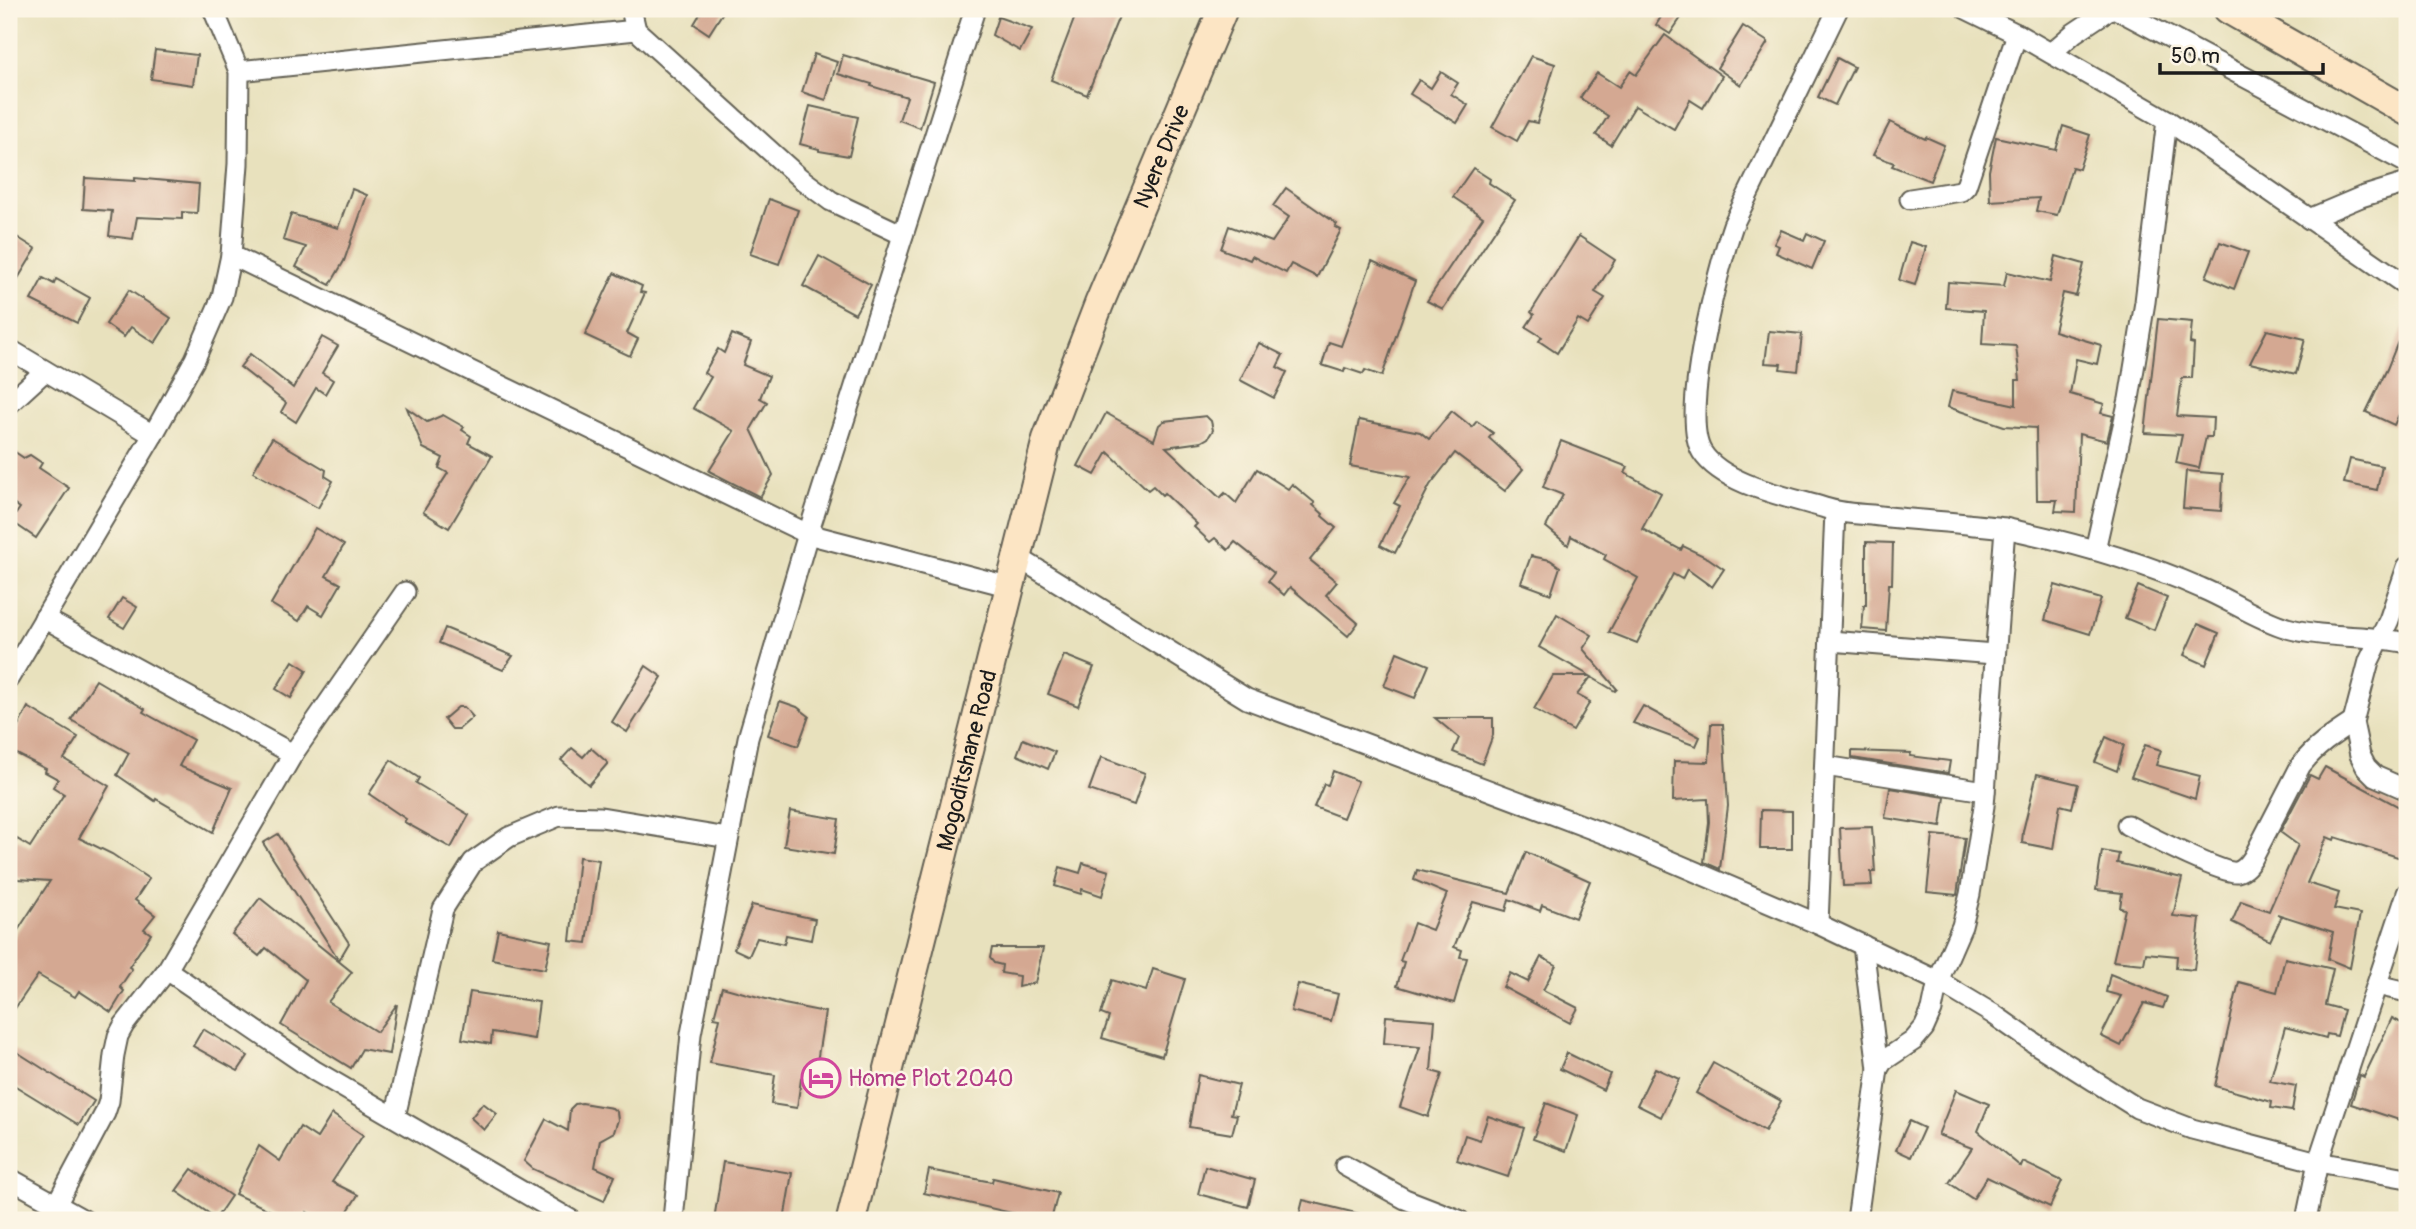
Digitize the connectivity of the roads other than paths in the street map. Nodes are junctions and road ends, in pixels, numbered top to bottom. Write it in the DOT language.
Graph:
graph roads {
  1 [pos="212,9"];
  2 [pos="631,9"];
  3 [pos="975,9"];
  4 [pos="1223,9"];
  5 [pos="1838,9"];
  6 [pos="2110,9"];
  7 [pos="2116,9"];
  8 [pos="2228,9"];
  9 [pos="1970,10"];
  10 [pos="636,30"];
  11 [pos="2017,34"];
  12 [pos="2051,53"];
  13 [pos="240,71"];
  14 [pos="2407,111"];
  15 [pos="2167,120"];
  16 [pos="2407,163"];
  17 [pos="2407,183"];
  18 [pos="1910,199"];
  19 [pos="2309,219"];
  20 [pos="903,235"];
  21 [pos="231,255"];
  22 [pos="2407,286"];
  23 [pos="1099,304"];
  24 [pos="9,349"];
  25 [pos="45,371"];
  26 [pos="9,404"];
  27 [pos="153,435"];
  28 [pos="1835,512"];
  29 [pos="2005,528"];
  30 [pos="808,534"];
  31 [pos="2095,550"];
  32 [pos="1019,558"];
  33 [pos="2407,567"];
  34 [pos="1012,587"];
  35 [pos="405,592"];
  36 [pos="44,618"];
  37 [pos="2381,637"];
  38 [pos="1830,641"];
  39 [pos="2407,643"];
  40 [pos="1994,654"];
  41 [pos="9,677"];
  42 [pos="2353,722"];
  43 [pos="293,754"];
  44 [pos="1825,766"];
  45 [pos="2407,790"];
  46 [pos="1985,791"];
  47 [pos="2127,825"];
  48 [pos="728,838"];
  49 [pos="2407,893"];
  50 [pos="1818,924"];
  51 [pos="1863,945"];
  52 [pos="167,970"];
  53 [pos="1938,981"];
  54 [pos="2378,985"];
  55 [pos="2407,992"];
  56 [pos="1878,1069"];
  57 [pos="395,1117"];
  58 [pos="2318,1162"];
  59 [pos="1345,1166"];
  60 [pos="9,1178"];
  61 [pos="2407,1178"];
  62 [pos="56,1205"];
  63 [pos="84,1220"];
  64 [pos="571,1220"];
  65 [pos="673,1220"];
  66 [pos="851,1220"];
  67 [pos="1459,1220"];
  68 [pos="1857,1220"];
  69 [pos="2306,1220"];
  1 -- 13 [label="street"];
  2 -- 10 [label="street"];
  3 -- 20 [label="street"];
  4 -- 23 [label="main road, Nyere Drive"];
  5 -- 28 [label="street"];
  6 -- 12 [label="street"];
  7 -- 16 [label="street"];
  8 -- 14 [label="main road"];
  9 -- 11 [label="street"];
  10 -- 13 [label="street"];
  10 -- 20 [label="street"];
  11 -- 12 [label="street"];
  11 -- 18 [label="street"];
  12 -- 15 [label="street"];
  13 -- 21 [label="street"];
  15 -- 19 [label="street"];
  15 -- 31 [label="street"];
  17 -- 19 [label="street"];
  19 -- 22 [label="street"];
  20 -- 30 [label="street"];
  21 -- 27 [label="street"];
  21 -- 30 [label="street"];
  23 -- 32 [label="main road, Mogoditshane Road"];
  24 -- 25 [label="street"];
  25 -- 26 [label="street"];
  25 -- 27 [label="street"];
  27 -- 36 [label="street"];
  28 -- 29 [label="street"];
  28 -- 38 [label="street"];
  29 -- 31 [label="street"];
  29 -- 40 [label="street"];
  30 -- 34 [label="street"];
  30 -- 48 [label="street"];
  31 -- 37 [label="street"];
  32 -- 34 [label="main road, Mogoditshane Road"];
  32 -- 50 [label="street"];
  33 -- 37 [label="street"];
  34 -- 66 [label="main road, Mogoditshane Road"];
  35 -- 43 [label="street"];
  36 -- 41 [label="street"];
  36 -- 43 [label="street"];
  37 -- 39 [label="street"];
  37 -- 42 [label="street"];
  38 -- 40 [label="street"];
  38 -- 44 [label="street"];
  40 -- 46 [label="street"];
  42 -- 45 [label="street"];
  42 -- 47 [label="street"];
  43 -- 52 [label="street"];
  44 -- 46 [label="street"];
  44 -- 50 [label="street"];
  46 -- 53 [label="street"];
  48 -- 57 [label="street"];
  48 -- 65 [label="street"];
  49 -- 54 [label="street"];
  50 -- 51 [label="street"];
  51 -- 53 [label="street"];
  51 -- 56 [label="street"];
  52 -- 57 [label="street"];
  52 -- 62 [label="street"];
  53 -- 56 [label="street"];
  53 -- 58 [label="street"];
  54 -- 55 [label="street"];
  54 -- 58 [label="street"];
  56 -- 68 [label="street"];
  57 -- 64 [label="street"];
  58 -- 61 [label="street"];
  58 -- 69 [label="street"];
  59 -- 67 [label="street"];
  60 -- 62 [label="street"];
  62 -- 63 [label="street"];
}
